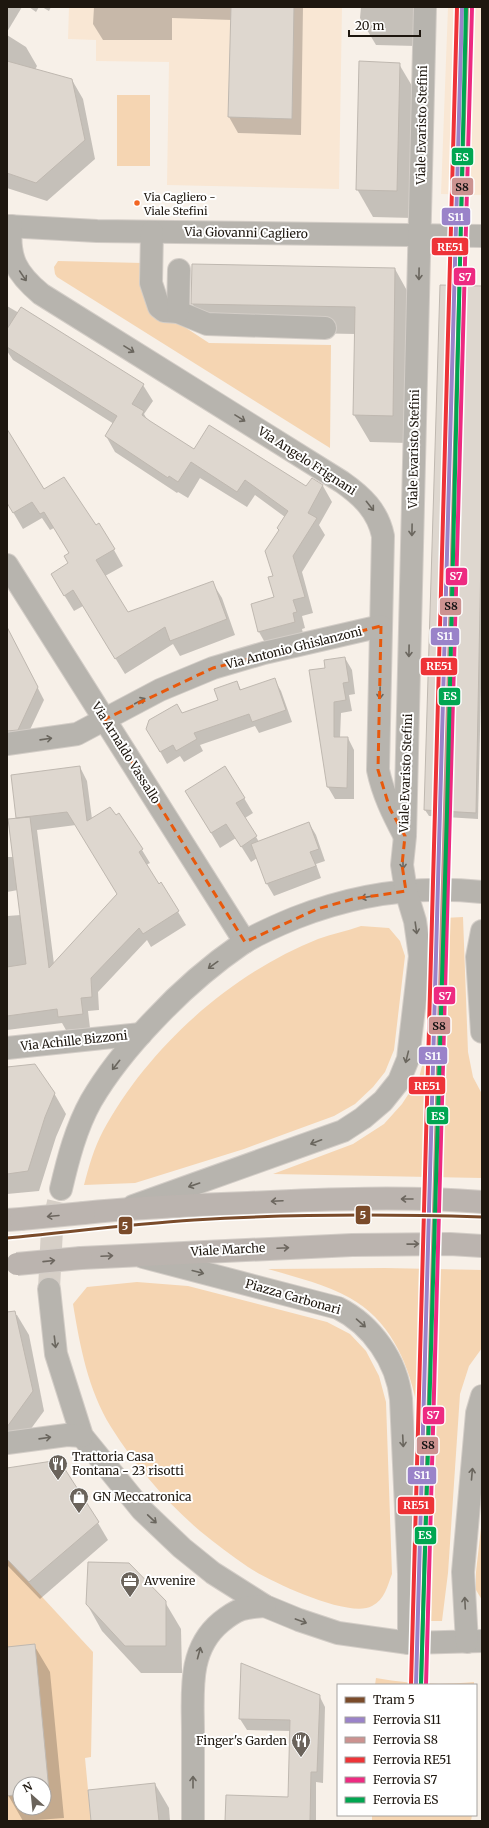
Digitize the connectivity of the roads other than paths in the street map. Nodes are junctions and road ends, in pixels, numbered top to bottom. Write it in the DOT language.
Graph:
graph roads {
  1 [pos="425,7"];
  2 [pos="8,225"];
  3 [pos="152,232"];
  4 [pos="420,235"];
  5 [pos="482,236"];
  6 [pos="179,270"];
  7 [pos="178,312"];
  8 [pos="325,328"];
  9 [pos="7,564"];
  10 [pos="381,626"];
  11 [pos="105,719"];
  12 [pos="7,744"];
  13 [pos="405,836"];
  14 [pos="406,891"];
  15 [pos="482,892"];
  16 [pos="482,931"];
  17 [pos="245,942"];
  18 [pos="482,1032"];
  19 [pos="141,1034"];
  20 [pos="7,1048"];
  21 [pos="61,1190"];
  22 [pos="482,1202"];
  23 [pos="126,1209"];
  24 [pos="14,1219"];
  25 [pos="482,1246"];
  26 [pos="134,1255"];
  27 [pos="12,1266"];
  28 [pos="49,1289"];
  29 [pos="482,1396"];
  30 [pos="82,1436"];
  31 [pos="7,1443"];
  32 [pos="265,1606"];
  33 [pos="475,1642"];
  34 [pos="409,1643"];
  35 [pos="193,1821"];
  1 -- 4 [label="street, Viale Evaristo Stefini"];
  2 -- 3 [label="street, Via Giovanni Cagliero"];
  2 -- 10 [label="street, Via Angelo Frignani, one-way"];
  3 -- 4 [label="street, Via Giovanni Cagliero"];
  3 -- 7 [label="street"];
  4 -- 5 [label="street, Via Giovanni Cagliero"];
  4 -- 13 [label="street, Viale Evaristo Stefini, one-way"];
  6 -- 7 [label="street"];
  7 -- 8 [label="street"];
  9 -- 11 [label="street, Via Arnaldo Vassallo"];
  11 -- 10 [label="street, Via Antonio Ghislanzoni, one-way"];
  10 -- 13 [label="street, Via Angelo Frignani, one-way"];
  12 -- 11 [label="street, Via Antonio Ghislanzoni, one-way"];
  11 -- 17 [label="street, Via Arnaldo Vassallo"];
  13 -- 14 [label="street, Viale Evaristo Stefini, one-way"];
  14 -- 15 [label="street"];
  14 -- 17 [label="street, one-way"];
  14 -- 23 [label="street, one-way"];
  16 -- 18 [label="street"];
  17 -- 19 [label="street, one-way"];
  19 -- 20 [label="street, Via Achille Bizzoni"];
  19 -- 21 [label="street, one-way"];
  22 -- 23 [label="main road, one-way"];
  23 -- 24 [label="main road, one-way, bridge"];
  26 -- 25 [label="main road, Viale Marche, one-way"];
  27 -- 26 [label="main road, Viale Marche, one-way, bridge"];
  26 -- 34 [label="street, Piazza Carbonari, one-way"];
  28 -- 30 [label="street, one-way"];
  33 -- 29 [label="street, one-way"];
  31 -- 30 [label="street, one-way"];
  30 -- 32 [label="street, one-way"];
  32 -- 34 [label="street, one-way"];
  35 -- 32 [label="street, one-way"];
  33 -- 34 [label="street"];
}
